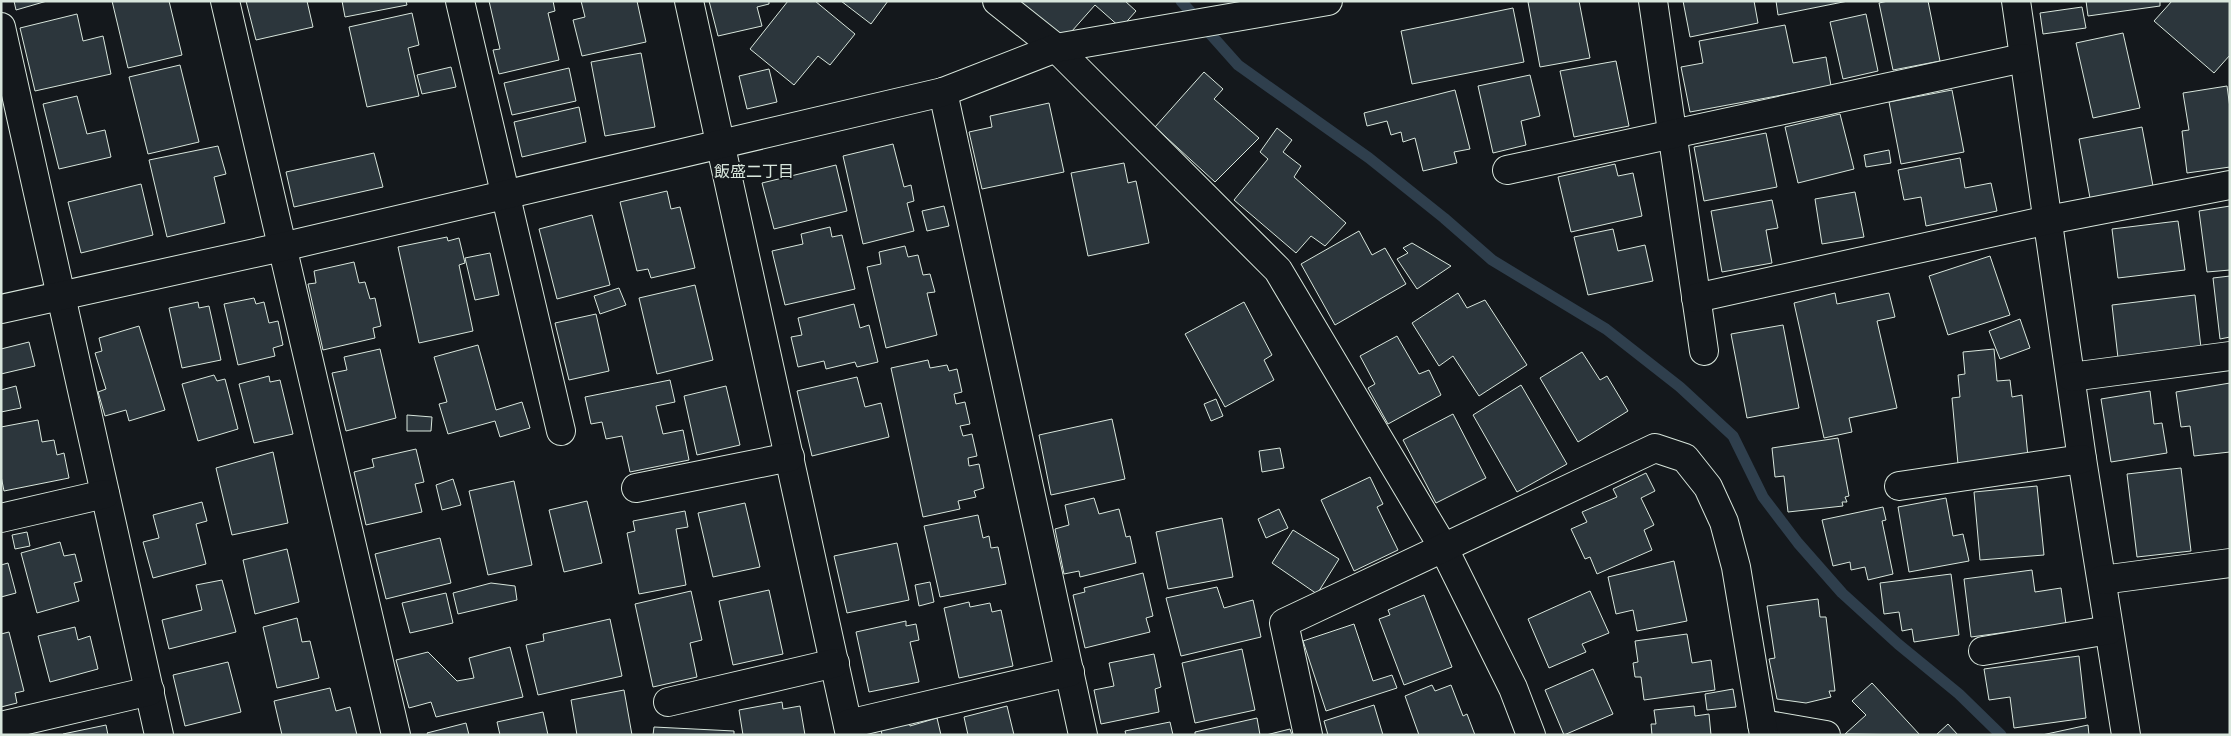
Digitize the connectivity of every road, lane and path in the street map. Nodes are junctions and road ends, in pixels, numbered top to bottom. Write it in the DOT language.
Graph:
graph roads {
  1 [pos="225,1"];
  2 [pos="460,1"];
  3 [pos="690,1"];
  4 [pos="997,1"];
  5 [pos="1328,1"];
  6 [pos="1654,1"];
  7 [pos="2016,1"];
  8 [pos="1,26"];
  9 [pos="1056,48"];
  10 [pos="2023,58"];
  11 [pos="942,92"];
  12 [pos="1672,134"];
  13 [pos="722,144"];
  14 [pos="1507,170"];
  15 [pos="2230,185"];
  16 [pos="504,195"];
  17 [pos="2048,220"];
  18 [pos="282,247"];
  19 [pos="60,294"];
  20 [pos="1696,298"];
  21 [pos="1,309"];
  22 [pos="1704,351"];
  23 [pos="2230,356"];
  24 [pos="2071,377"];
  25 [pos="561,431"];
  26 [pos="790,457"];
  27 [pos="2082,459"];
  28 [pos="1899,486"];
  29 [pos="636,488"];
  30 [pos="105,494"];
  31 [pos="1,518"];
  32 [pos="1443,548"];
  33 [pos="2230,563"];
  34 [pos="2102,580"];
  35 [pos="2109,630"];
  36 [pos="1983,651"];
  37 [pos="835,663"];
  38 [pos="1070,672"];
  39 [pos="150,691"];
  40 [pos="668,702"];
  41 [pos="1,726"];
  42 [pos="849,729"];
  43 [pos="1763,730"];
  44 [pos="160,735"];
  45 [pos="396,735"];
  46 [pos="1083,735"];
  47 [pos="1308,735"];
  48 [pos="1531,735"];
  49 [pos="1826,735"];
  50 [pos="2126,735"];
  1 -- 18 [label="street"];
  2 -- 16 [label="street"];
  3 -- 13 [label="street"];
  4 -- 9 [label="street"];
  5 -- 9 [label="street"];
  6 -- 12 [label="street"];
  7 -- 10 [label="street"];
  8 -- 19 [label="street"];
  9 -- 11 [label="street"];
  9 -- 32 [label="street"];
  10 -- 12 [label="street"];
  10 -- 17 [label="street"];
  11 -- 13 [label="street"];
  11 -- 38 [label="street"];
  12 -- 14 [label="street"];
  12 -- 20 [label="street"];
  13 -- 16 [label="street"];
  13 -- 26 [label="street"];
  15 -- 17 [label="street"];
  16 -- 18 [label="street"];
  16 -- 25 [label="street"];
  17 -- 20 [label="street"];
  17 -- 24 [label="street"];
  18 -- 19 [label="street"];
  18 -- 45 [label="street"];
  19 -- 21 [label="street"];
  19 -- 30 [label="street"];
  20 -- 22 [label="street"];
  23 -- 24 [label="street"];
  24 -- 27 [label="street"];
  26 -- 29 [label="street"];
  26 -- 37 [label="street"];
  27 -- 28 [label="street"];
  27 -- 34 [label="street"];
  30 -- 31 [label="street"];
  30 -- 39 [label="street"];
  32 -- 43 [label="street"];
  32 -- 47 [label="street"];
  32 -- 48 [label="street"];
  33 -- 34 [label="street"];
  34 -- 35 [label="street"];
  35 -- 36 [label="street"];
  35 -- 50 [label="street"];
  37 -- 40 [label="street"];
  37 -- 42 [label="street"];
  38 -- 42 [label="street"];
  38 -- 46 [label="street"];
  39 -- 41 [label="street"];
  39 -- 44 [label="street"];
  43 -- 49 [label="street"];
}
